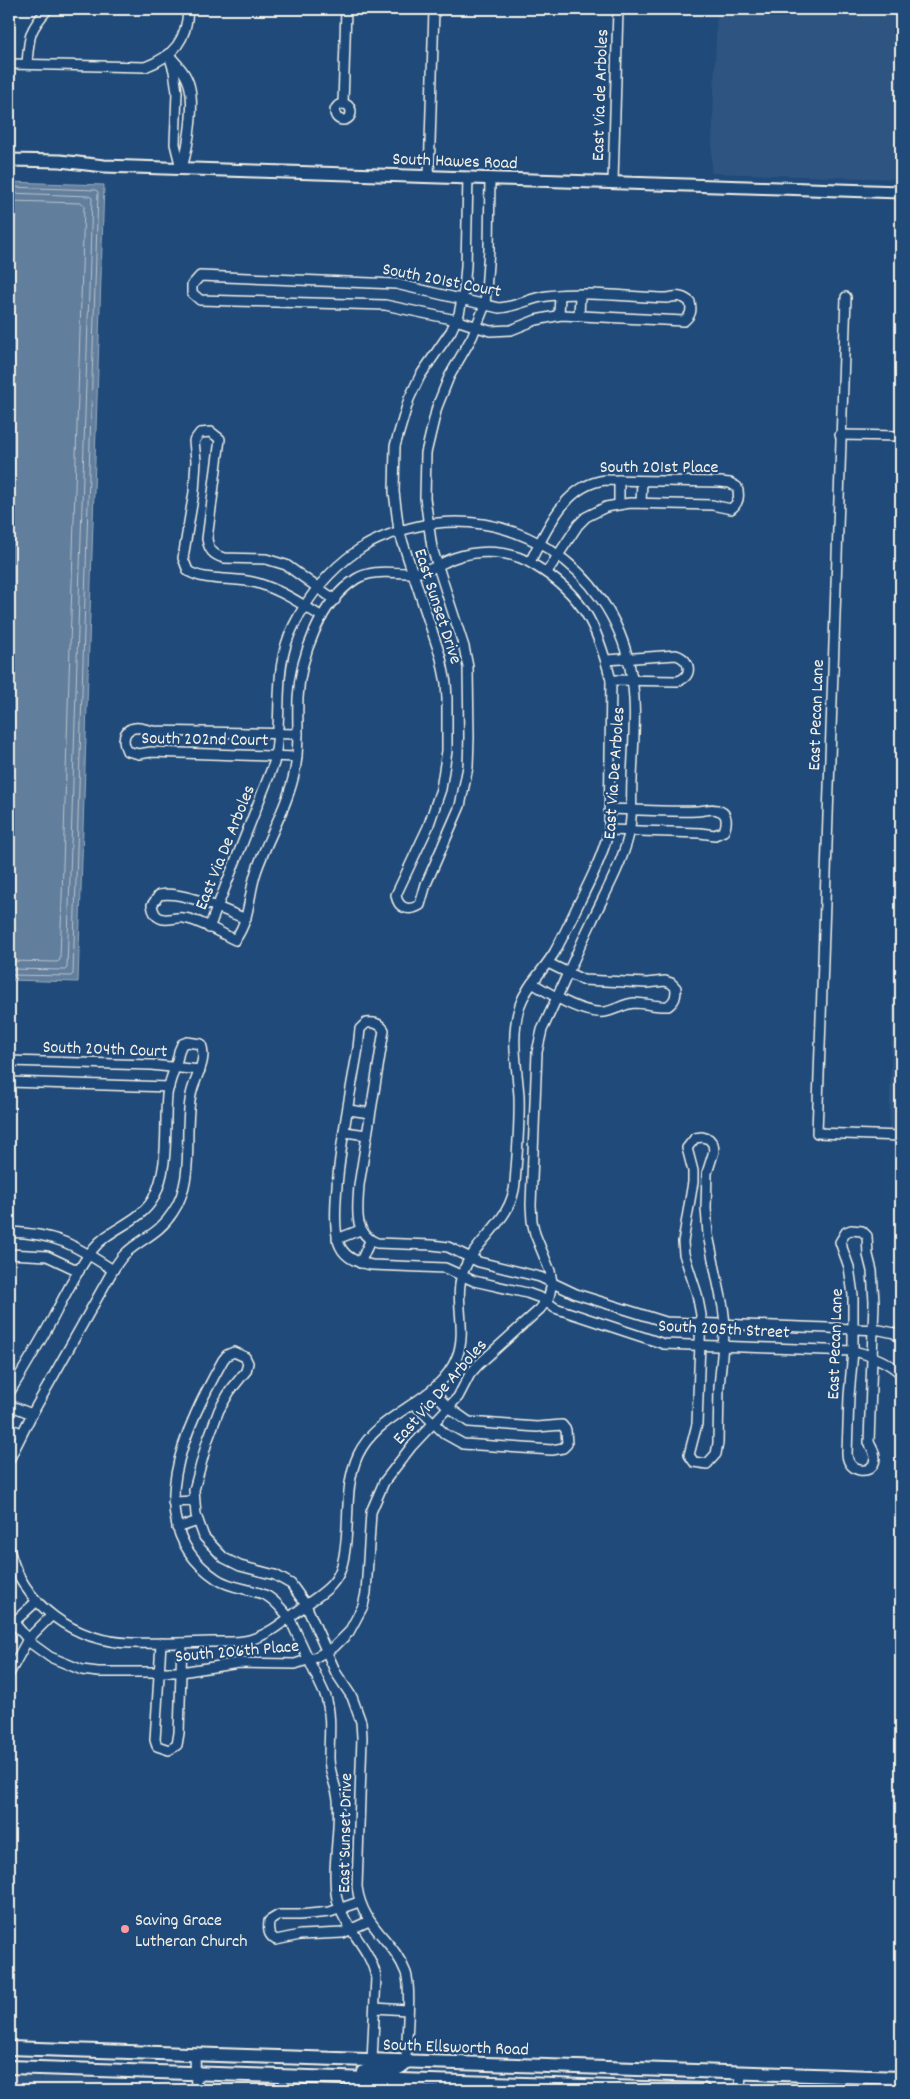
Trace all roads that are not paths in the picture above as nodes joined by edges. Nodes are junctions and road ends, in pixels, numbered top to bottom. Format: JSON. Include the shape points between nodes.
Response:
{"nodes":[{"id":1,"x":48,"y":9,"type":"edge"},
{"id":2,"x":188,"y":9,"type":"edge"},
{"id":3,"x":346,"y":9,"type":"edge"},
{"id":4,"x":434,"y":9,"type":"edge"},
{"id":5,"x":618,"y":9,"type":"edge"},
{"id":6,"x":168,"y":54,"type":"junction"},
{"id":7,"x":9,"y":64,"type":"edge"},
{"id":8,"x":27,"y":64,"type":"junction"},
{"id":9,"x":176,"y":100,"type":"junction"},
{"id":10,"x":191,"y":101,"type":"junction"},
{"id":11,"x":343,"y":104,"type":"dead end"},
{"id":12,"x":9,"y":160,"type":"edge"},
{"id":13,"x":182,"y":168,"type":"junction"},
{"id":14,"x":429,"y":176,"type":"junction"},
{"id":15,"x":468,"y":178,"type":"junction"},
{"id":16,"x":490,"y":178,"type":"junction"},
{"id":17,"x":613,"y":182,"type":"junction"},
{"id":18,"x":901,"y":192,"type":"edge"},
{"id":19,"x":560,"y":295,"type":"junction"},
{"id":20,"x":580,"y":295,"type":"junction"},
{"id":21,"x":846,"y":297,"type":"dead end"},
{"id":22,"x":463,"y":299,"type":"junction"},
{"id":23,"x":485,"y":305,"type":"junction"},
{"id":24,"x":559,"y":316,"type":"junction"},
{"id":25,"x":579,"y":316,"type":"junction"},
{"id":26,"x":456,"y":320,"type":"junction"},
{"id":27,"x":476,"y":327,"type":"junction"},
{"id":28,"x":840,"y":434,"type":"junction"},
{"id":29,"x":901,"y":436,"type":"edge"},
{"id":30,"x":619,"y":480,"type":"junction"},
{"id":31,"x":642,"y":481,"type":"junction"},
{"id":32,"x":641,"y":503,"type":"junction"},
{"id":33,"x":619,"y":504,"type":"junction"},
{"id":34,"x":428,"y":523,"type":"junction"},
{"id":35,"x":398,"y":531,"type":"junction"},
{"id":36,"x":539,"y":544,"type":"junction"},
{"id":37,"x":558,"y":555,"type":"junction"},
{"id":38,"x":530,"y":562,"type":"junction"},
{"id":39,"x":437,"y":566,"type":"junction"},
{"id":40,"x":547,"y":572,"type":"junction"},
{"id":41,"x":413,"y":573,"type":"junction"},
{"id":42,"x":317,"y":588,"type":"junction"},
{"id":43,"x":334,"y":600,"type":"junction"},
{"id":44,"x":305,"y":606,"type":"junction"},
{"id":45,"x":322,"y":618,"type":"junction"},
{"id":46,"x":628,"y":657,"type":"junction"},
{"id":47,"x":607,"y":660,"type":"junction"},
{"id":48,"x":632,"y":679,"type":"junction"},
{"id":49,"x":611,"y":680,"type":"junction"},
{"id":50,"x":278,"y":734,"type":"junction"},
{"id":51,"x":298,"y":734,"type":"junction"},
{"id":52,"x":276,"y":756,"type":"junction"},
{"id":53,"x":297,"y":757,"type":"junction"},
{"id":54,"x":610,"y":809,"type":"junction"},
{"id":55,"x":631,"y":810,"type":"junction"},
{"id":56,"x":609,"y":830,"type":"junction"},
{"id":57,"x":630,"y":830,"type":"junction"},
{"id":58,"x":217,"y":908,"type":"junction"},
{"id":59,"x":246,"y":919,"type":"junction"},
{"id":60,"x":209,"y":928,"type":"junction"},
{"id":61,"x":548,"y":963,"type":"junction"},
{"id":62,"x":568,"y":973,"type":"junction"},
{"id":63,"x":532,"y":983,"type":"junction"},
{"id":64,"x":558,"y":997,"type":"junction"},
{"id":65,"x":9,"y":1061,"type":"edge"},
{"id":66,"x":175,"y":1068,"type":"junction"},
{"id":67,"x":200,"y":1070,"type":"junction"},
{"id":68,"x":9,"y":1082,"type":"edge"},
{"id":69,"x":169,"y":1087,"type":"junction"},
{"id":70,"x":349,"y":1110,"type":"junction"},
{"id":71,"x":370,"y":1113,"type":"junction"},
{"id":72,"x":345,"y":1132,"type":"junction"},
{"id":73,"x":367,"y":1135,"type":"junction"},
{"id":74,"x":901,"y":1136,"type":"edge"},
{"id":75,"x":360,"y":1230,"type":"junction"},
{"id":76,"x":9,"y":1232,"type":"edge"},
{"id":77,"x":337,"y":1238,"type":"junction"},
{"id":78,"x":370,"y":1241,"type":"junction"},
{"id":79,"x":9,"y":1254,"type":"edge"},
{"id":80,"x":89,"y":1255,"type":"junction"},
{"id":81,"x":470,"y":1256,"type":"junction"},
{"id":82,"x":360,"y":1263,"type":"junction"},
{"id":83,"x":113,"y":1270,"type":"junction"},
{"id":84,"x":79,"y":1271,"type":"junction"},
{"id":85,"x":462,"y":1276,"type":"junction"},
{"id":86,"x":552,"y":1282,"type":"junction"},
{"id":87,"x":547,"y":1302,"type":"junction"},
{"id":88,"x":700,"y":1324,"type":"junction"},
{"id":89,"x":725,"y":1324,"type":"junction"},
{"id":90,"x":852,"y":1328,"type":"junction"},
{"id":91,"x":874,"y":1329,"type":"junction"},
{"id":92,"x":901,"y":1338,"type":"edge"},
{"id":93,"x":699,"y":1346,"type":"junction"},
{"id":94,"x":723,"y":1346,"type":"junction"},
{"id":95,"x":853,"y":1351,"type":"junction"},
{"id":96,"x":872,"y":1355,"type":"junction"},
{"id":97,"x":901,"y":1374,"type":"edge"},
{"id":98,"x":433,"y":1391,"type":"junction"},
{"id":99,"x":9,"y":1393,"type":"edge"},
{"id":100,"x":414,"y":1404,"type":"junction"},
{"id":101,"x":9,"y":1405,"type":"edge"},
{"id":102,"x":449,"y":1408,"type":"junction"},
{"id":103,"x":32,"y":1414,"type":"junction"},
{"id":104,"x":433,"y":1424,"type":"junction"},
{"id":105,"x":9,"y":1428,"type":"edge"},
{"id":106,"x":22,"y":1433,"type":"junction"},
{"id":107,"x":9,"y":1460,"type":"edge"},
{"id":108,"x":194,"y":1501,"type":"junction"},
{"id":109,"x":173,"y":1502,"type":"junction"},
{"id":110,"x":198,"y":1521,"type":"junction"},
{"id":111,"x":177,"y":1528,"type":"junction"},
{"id":112,"x":9,"y":1554,"type":"edge"},
{"id":113,"x":37,"y":1601,"type":"junction"},
{"id":114,"x":306,"y":1605,"type":"junction"},
{"id":115,"x":296,"y":1612,"type":"joint"},
{"id":116,"x":51,"y":1616,"type":"junction"},
{"id":117,"x":289,"y":1617,"type":"junction"},
{"id":118,"x":11,"y":1623,"type":"edge"},
{"id":119,"x":28,"y":1639,"type":"junction"},
{"id":120,"x":161,"y":1643,"type":"junction"},
{"id":121,"x":182,"y":1643,"type":"junction"},
{"id":122,"x":327,"y":1652,"type":"junction"},
{"id":123,"x":312,"y":1659,"type":"junction"},
{"id":124,"x":160,"y":1672,"type":"junction"},
{"id":125,"x":180,"y":1672,"type":"junction"},
{"id":126,"x":9,"y":1674,"type":"edge"},
{"id":127,"x":359,"y":1902,"type":"junction"},
{"id":128,"x":341,"y":1909,"type":"junction"},
{"id":129,"x":369,"y":1922,"type":"junction"},
{"id":130,"x":351,"y":1931,"type":"junction"},
{"id":131,"x":375,"y":2008,"type":"junction"},
{"id":132,"x":407,"y":2010,"type":"junction"},
{"id":133,"x":9,"y":2048,"type":"edge"},
{"id":134,"x":195,"y":2054,"type":"junction"},
{"id":135,"x":372,"y":2061,"type":"junction"},
{"id":136,"x":406,"y":2062,"type":"junction"},
{"id":137,"x":9,"y":2067,"type":"edge"},
{"id":138,"x":741,"y":2072,"type":"junction"},
{"id":139,"x":195,"y":2073,"type":"junction"},
{"id":140,"x":348,"y":2078,"type":"junction"},
{"id":141,"x":901,"y":2078,"type":"edge"},
{"id":142,"x":196,"y":2090,"type":"edge"},
{"id":143,"x":703,"y":2090,"type":"edge"},
{"id":144,"x":740,"y":2090,"type":"edge"}],
"edges":[{"from":1,"to":8,"type":"street","via":[[34,24]]},
{"from":2,"to":6,"type":"street","via":[[187,26],[181,40]]},
{"from":3,"to":11,"type":"street"},
{"from":4,"to":14,"type":"street"},
{"from":5,"to":17,"type":"street","name":"East Via de Arboles"},
{"from":6,"to":8,"type":"street","via":[[145,67]]},
{"from":6,"to":9,"type":"street","via":[[174,71]]},
{"from":6,"to":10,"type":"street","via":[[188,80]]},
{"from":7,"to":8,"type":"street"},
{"from":9,"to":10,"type":"street"},
{"from":9,"to":13,"type":"street","via":[[175,144]]},
{"from":10,"to":13,"type":"street","via":[[188,145]]},
{"from":12,"to":13,"type":"main road","name":"South Hawes Road"},
{"from":13,"to":14,"type":"main road","name":"South Hawes Road"},
{"from":14,"to":15,"type":"main road","name":"South Hawes Road"},
{"from":15,"to":16,"type":"main road","name":"South Hawes Road"},
{"from":15,"to":22,"type":"street","name":"East Sunset Drive"},
{"from":16,"to":17,"type":"main road","name":"South Hawes Road"},
{"from":16,"to":23,"type":"street","name":"East Sunset Drive"},
{"from":17,"to":18,"type":"main road","name":"South Hawes Road"},
{"from":19,"to":20,"type":"street","name":"South 201st Court"},
{"from":19,"to":23,"type":"street","name":"South 201st Court","via":[[535,298],[508,308]]},
{"from":19,"to":24,"type":"street"},
{"from":20,"to":25,"type":"street"},
{"from":20,"to":25,"type":"street","name":"South 201st Court","via":[[685,297],[692,310],[684,321]]},
{"from":21,"to":28,"type":"street","name":"East Pecan Lane"},
{"from":22,"to":23,"type":"street","name":"South 201st Court"},
{"from":22,"to":26,"type":"street","name":"East Sunset Drive"},
{"from":22,"to":26,"type":"street","name":"South 201st Court","via":[[380,283],[200,276],[192,286],[192,293],[200,300],[370,304]]},
{"from":23,"to":27,"type":"street","name":"East Sunset Drive"},
{"from":24,"to":25,"type":"street","name":"South 201st Court"},
{"from":24,"to":27,"type":"street","name":"South 201st Court","via":[[502,331]]},
{"from":26,"to":27,"type":"street","name":"South 201st Court"},
{"from":26,"to":35,"type":"street","name":"East Sunset Drive","via":[[420,376],[401,423],[394,467]]},
{"from":27,"to":34,"type":"street","name":"East Sunset Drive","via":[[449,377],[428,440],[425,472]]},
{"from":28,"to":29,"type":"street"},
{"from":28,"to":74,"type":"street","name":"East Pecan Lane","via":[[817,1133]]},
{"from":30,"to":31,"type":"street","name":"South 201st Place"},
{"from":30,"to":33,"type":"street"},
{"from":30,"to":36,"type":"street","name":"South 201st Place","via":[[596,481],[571,495]]},
{"from":31,"to":32,"type":"street"},
{"from":31,"to":32,"type":"street","name":"South 201st Place","via":[[730,483],[737,487],[739,493],[736,506],[731,509]]},
{"from":32,"to":33,"type":"street","name":"South 201st Place"},
{"from":33,"to":37,"type":"street","name":"South 201st Place","via":[[586,517]]},
{"from":34,"to":35,"type":"street","name":"East Via De Arboles"},
{"from":34,"to":36,"type":"street","name":"East Via De Arboles","via":[[490,525],[518,533]]},
{"from":34,"to":39,"type":"street","name":"East Sunset Drive"},
{"from":35,"to":41,"type":"street","name":"East Sunset Drive"},
{"from":35,"to":42,"type":"street","name":"East Via De Arboles","via":[[358,550]]},
{"from":36,"to":37,"type":"street","name":"East Via De Arboles"},
{"from":36,"to":38,"type":"street","name":"South 201st Place"},
{"from":37,"to":40,"type":"street","name":"South 201st Place"},
{"from":37,"to":46,"type":"street","name":"East Via De Arboles","via":[[596,590],[617,627]]},
{"from":38,"to":39,"type":"street","name":"East Via De Arboles","via":[[492,552],[463,555]]},
{"from":38,"to":40,"type":"street","name":"East Via De Arboles"},
{"from":39,"to":41,"type":"street","name":"East Via De Arboles"},
{"from":39,"to":41,"type":"street","name":"East Sunset Drive","via":[[468,667],[468,767],[460,806],[420,905],[407,909],[397,902],[396,895],[436,808],[446,751],[444,672]]},
{"from":40,"to":47,"type":"street","name":"East Via De Arboles","via":[[584,610],[594,625]]},
{"from":41,"to":43,"type":"street","name":"East Via De Arboles","via":[[364,575]]},
{"from":42,"to":43,"type":"street"},
{"from":42,"to":44,"type":"street","name":"East Via De Arboles"},
{"from":42,"to":44,"type":"street","via":[[286,565],[266,559],[224,558],[210,550],[207,539],[220,440],[211,432],[200,433],[194,441],[194,492],[183,558],[188,571],[200,576],[257,583]]},
{"from":43,"to":45,"type":"street","name":"East Via De Arboles"},
{"from":44,"to":45,"type":"street"},
{"from":44,"to":50,"type":"street","name":"East Via De Arboles","via":[[292,627],[280,668]]},
{"from":45,"to":51,"type":"street","name":"East Via De Arboles","via":[[302,670]]},
{"from":46,"to":47,"type":"street"},
{"from":46,"to":48,"type":"street","name":"East Via De Arboles"},
{"from":46,"to":48,"type":"street","via":[[676,655],[684,657],[687,662],[687,675],[683,680]]},
{"from":47,"to":49,"type":"street","name":"East Via De Arboles"},
{"from":48,"to":49,"type":"street"},
{"from":48,"to":55,"type":"street","name":"East Via De Arboles"},
{"from":49,"to":54,"type":"street","name":"East Via De Arboles"},
{"from":50,"to":51,"type":"street","name":"South 202nd Court"},
{"from":50,"to":52,"type":"street","name":"East Via De Arboles"},
{"from":50,"to":52,"type":"street","name":"South 202nd Court","via":[[136,728],[129,730],[124,738],[126,751],[133,754]]},
{"from":51,"to":53,"type":"street","name":"East Via De Arboles"},
{"from":52,"to":53,"type":"street","name":"South 202nd Court"},
{"from":52,"to":58,"type":"street","name":"East Via De Arboles"},
{"from":53,"to":59,"type":"street","name":"East Via De Arboles","via":[[287,800],[256,872]]},
{"from":54,"to":55,"type":"street"},
{"from":54,"to":56,"type":"street","name":"East Via De Arboles"},
{"from":55,"to":57,"type":"street","name":"East Via De Arboles"},
{"from":55,"to":57,"type":"street","via":[[720,810],[725,814],[726,826],[724,831],[715,835]]},
{"from":56,"to":57,"type":"street"},
{"from":56,"to":61,"type":"street","name":"East Via De Arboles","via":[[597,866]]},
{"from":57,"to":62,"type":"street","name":"East Via De Arboles","via":[[620,862]]},
{"from":58,"to":59,"type":"street"},
{"from":58,"to":60,"type":"street","name":"East Via De Arboles"},
{"from":58,"to":60,"type":"street","via":[[166,894],[159,895],[152,906],[158,918],[182,917]]},
{"from":59,"to":60,"type":"street","name":"East Via De Arboles","via":[[235,940]]},
{"from":61,"to":62,"type":"street"},
{"from":61,"to":63,"type":"street","name":"East Via De Arboles"},
{"from":62,"to":64,"type":"street","name":"East Via De Arboles"},
{"from":62,"to":64,"type":"street","via":[[592,981],[665,981],[676,988],[676,995],[668,1006],[632,1003],[604,1012],[588,1010]]},
{"from":63,"to":64,"type":"street"},
{"from":63,"to":81,"type":"street","name":"East Via De Arboles","via":[[521,1002],[516,1028],[519,1100],[514,1193],[498,1225]]},
{"from":64,"to":86,"type":"street","name":"East Via De Arboles","via":[[542,1030],[536,1052],[531,1205],[533,1228]]},
{"from":65,"to":66,"type":"street","name":"South 204th Court"},
{"from":66,"to":67,"type":"street","name":"South 204th Court"},
{"from":66,"to":67,"type":"street","via":[[182,1044],[195,1042],[201,1044],[203,1050]]},
{"from":66,"to":69,"type":"street"},
{"from":67,"to":83,"type":"street","via":[[189,1103],[187,1159],[181,1197],[163,1226],[127,1251]]},
{"from":68,"to":69,"type":"street","name":"South 204th Court"},
{"from":69,"to":80,"type":"street","via":[[166,1148],[153,1199],[132,1221],[101,1239]]},
{"from":70,"to":71,"type":"street"},
{"from":70,"to":71,"type":"street","via":[[360,1029],[366,1022],[373,1022],[384,1030]]},
{"from":70,"to":72,"type":"street"},
{"from":71,"to":73,"type":"street"},
{"from":72,"to":73,"type":"street"},
{"from":72,"to":77,"type":"street","via":[[338,1181]]},
{"from":73,"to":75,"type":"street","via":[[359,1185]]},
{"from":75,"to":77,"type":"street"},
{"from":75,"to":78,"type":"street"},
{"from":76,"to":80,"type":"street","via":[[50,1237],[67,1242]]},
{"from":77,"to":82,"type":"street","via":[[345,1254]]},
{"from":78,"to":81,"type":"street","name":"South 205th Street","via":[[441,1246]]},
{"from":78,"to":82,"type":"street"},
{"from":79,"to":84,"type":"street","via":[[47,1256]]},
{"from":80,"to":83,"type":"street"},
{"from":80,"to":84,"type":"street"},
{"from":81,"to":85,"type":"street","name":"East Via De Arboles"},
{"from":81,"to":86,"type":"street","name":"South 205th Street","via":[[479,1262]]},
{"from":82,"to":85,"type":"street","name":"South 205th Street","via":[[445,1268]]},
{"from":83,"to":103,"type":"street"},
{"from":84,"to":99,"type":"street"},
{"from":85,"to":87,"type":"street","name":"South 205th Street"},
{"from":85,"to":98,"type":"street","name":"East Via De Arboles","via":[[461,1344],[451,1369]]},
{"from":86,"to":87,"type":"street"},
{"from":86,"to":88,"type":"street","name":"South 205th Street","via":[[576,1294],[666,1322]]},
{"from":87,"to":93,"type":"street","name":"South 205th Street","via":[[555,1308],[655,1342]]},
{"from":87,"to":102,"type":"street","name":"East Via De Arboles","via":[[478,1365]]},
{"from":88,"to":89,"type":"street","name":"South 205th Street"},
{"from":88,"to":89,"type":"street","via":[[700,1305],[683,1242],[693,1182],[687,1148],[695,1138],[702,1137],[709,1139],[714,1151],[707,1173],[708,1235]]},
{"from":88,"to":93,"type":"street"},
{"from":89,"to":90,"type":"street","name":"South 205th Street"},
{"from":89,"to":94,"type":"street"},
{"from":90,"to":91,"type":"street","name":"South 205th Street"},
{"from":90,"to":91,"type":"street","name":"East Pecan Lane","via":[[852,1282],[840,1242],[851,1230],[862,1231],[867,1236]]},
{"from":90,"to":95,"type":"street","name":"East Pecan Lane"},
{"from":91,"to":92,"type":"street","name":"South 205th Street"},
{"from":91,"to":96,"type":"street","name":"East Pecan Lane"},
{"from":93,"to":94,"type":"street","name":"South 205th Street"},
{"from":93,"to":94,"type":"street","via":[[697,1424],[689,1455],[699,1464],[712,1460],[718,1443]]},
{"from":94,"to":95,"type":"street","name":"South 205th Street"},
{"from":95,"to":96,"type":"street","name":"South 205th Street"},
{"from":95,"to":96,"type":"street","name":"East Pecan Lane","via":[[847,1462],[860,1471],[873,1466],[875,1458],[869,1442]]},
{"from":96,"to":97,"type":"street","name":"South 205th Street"},
{"from":98,"to":100,"type":"street","name":"East Via De Arboles"},
{"from":98,"to":102,"type":"street"},
{"from":100,"to":104,"type":"street"},
{"from":100,"to":114,"type":"street","name":"East Via De Arboles","via":[[384,1423],[359,1453],[351,1478],[345,1550],[339,1576],[332,1586]]},
{"from":101,"to":103,"type":"street"},
{"from":102,"to":104,"type":"street","name":"East Via De Arboles"},
{"from":102,"to":104,"type":"street","via":[[461,1418],[477,1424],[562,1425],[566,1430],[567,1444],[552,1450],[470,1446],[455,1440]]},
{"from":103,"to":106,"type":"street"},
{"from":104,"to":122,"type":"street","name":"East Via De Arboles","via":[[399,1461],[376,1498],[369,1524],[368,1577],[363,1606],[349,1632]]},
{"from":105,"to":106,"type":"street"},
{"from":106,"to":107,"type":"street"},
{"from":108,"to":109,"type":"street"},
{"from":108,"to":109,"type":"street","name":"East Sunset Drive","via":[[196,1476],[211,1428],[230,1390],[246,1370],[248,1363],[241,1354],[227,1355],[198,1405],[180,1458]]},
{"from":108,"to":110,"type":"street","name":"East Sunset Drive"},
{"from":109,"to":111,"type":"street"},
{"from":110,"to":111,"type":"street"},
{"from":110,"to":114,"type":"street","name":"East Sunset Drive","via":[[204,1537],[224,1558],[284,1579]]},
{"from":111,"to":117,"type":"street","via":[[192,1555],[208,1572],[228,1584],[267,1596]]},
{"from":112,"to":113,"type":"street","via":[[20,1579]]},
{"from":113,"to":116,"type":"street"},
{"from":113,"to":118,"type":"street"},
{"from":114,"to":115,"type":"street","name":"East Via De Arboles"},
{"from":114,"to":122,"type":"street","name":"East Sunset Drive"},
{"from":115,"to":117,"type":"street","name":"South 206th Place"},
{"from":116,"to":119,"type":"street"},
{"from":116,"to":120,"type":"street","via":[[75,1630],[105,1640]]},
{"from":117,"to":121,"type":"street","name":"South 206th Place","via":[[249,1640]]},
{"from":117,"to":123,"type":"street","name":"East Sunset Drive","via":[[298,1639]]},
{"from":118,"to":119,"type":"street"},
{"from":119,"to":124,"type":"street","via":[[50,1657],[82,1670]]},
{"from":119,"to":126,"type":"street"},
{"from":120,"to":121,"type":"street","name":"South 206th Place"},
{"from":120,"to":124,"type":"street"},
{"from":121,"to":125,"type":"street"},
{"from":122,"to":123,"type":"street","name":"East Via De Arboles"},
{"from":122,"to":127,"type":"street","name":"East Sunset Drive","via":[[352,1697],[361,1722]]},
{"from":123,"to":125,"type":"street","name":"South 206th Place","via":[[295,1664],[239,1663]]},
{"from":123,"to":128,"type":"street","name":"East Sunset Drive","via":[[330,1710],[329,1760],[338,1798],[336,1889]]},
{"from":124,"to":125,"type":"street","name":"South 206th Place"},
{"from":124,"to":125,"type":"street","via":[[155,1740],[157,1746],[169,1750],[174,1749],[178,1740]]},
{"from":127,"to":128,"type":"street"},
{"from":127,"to":129,"type":"street","name":"East Sunset Drive"},
{"from":128,"to":130,"type":"street","name":"East Sunset Drive"},
{"from":128,"to":130,"type":"street","via":[[279,1915],[269,1921],[270,1936],[285,1940],[300,1935],[334,1935]]},
{"from":129,"to":130,"type":"street"},
{"from":129,"to":132,"type":"street","name":"East Sunset Drive","via":[[396,1954],[406,1974]]},
{"from":130,"to":131,"type":"street","name":"East Sunset Drive","via":[[373,1964]]},
{"from":131,"to":132,"type":"street"},
{"from":131,"to":135,"type":"street","name":"East Sunset Drive"},
{"from":132,"to":136,"type":"street","name":"East Sunset Drive"},
{"from":133,"to":134,"type":"main road","name":"South Ellsworth Road"},
{"from":134,"to":135,"type":"main road","name":"South Ellsworth Road"},
{"from":134,"to":139,"type":"street"},
{"from":135,"to":136,"type":"main road","name":"South Ellsworth Road"},
{"from":136,"to":138,"type":"main road","name":"South Ellsworth Road"},
{"from":136,"to":140,"type":"main road","via":[[393,2071],[367,2071]]},
{"from":137,"to":139,"type":"main road","name":"South Ellsworth Road"},
{"from":138,"to":141,"type":"main road","name":"South Ellsworth Road"},
{"from":138,"to":144,"type":"street"},
{"from":139,"to":140,"type":"main road","name":"South Ellsworth Road"},
{"from":139,"to":142,"type":"street"},
{"from":140,"to":143,"type":"main road","name":"South Ellsworth Road"}]}
